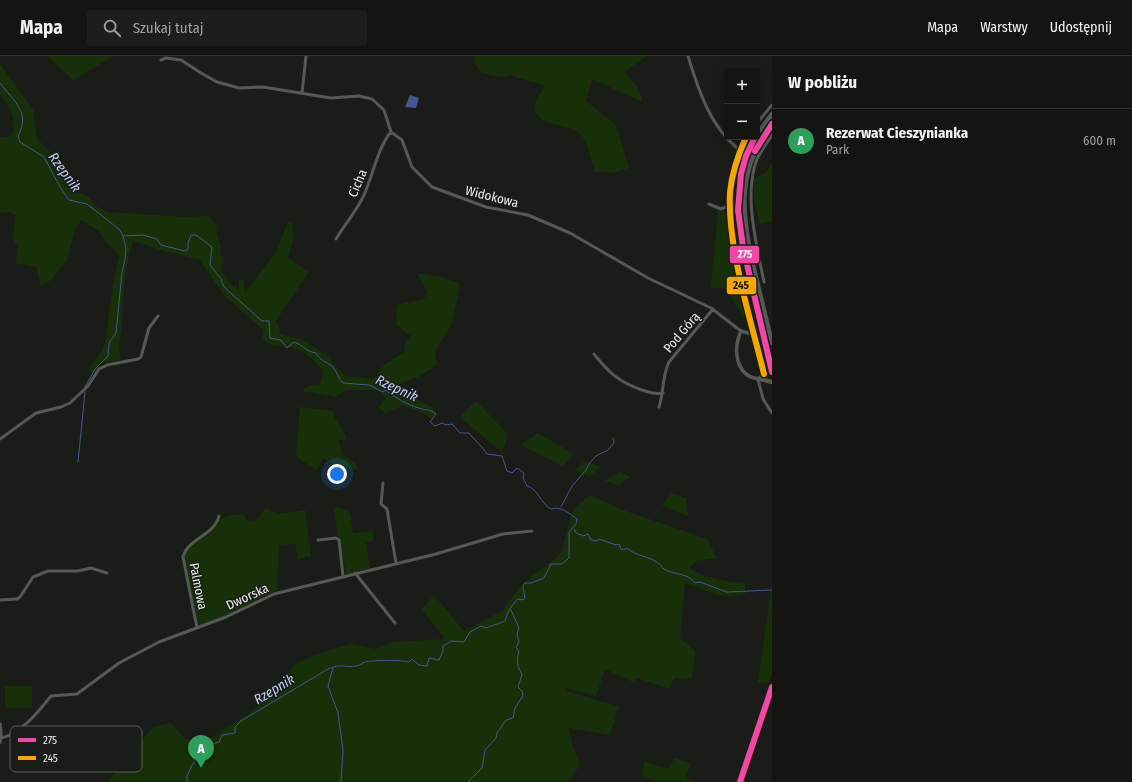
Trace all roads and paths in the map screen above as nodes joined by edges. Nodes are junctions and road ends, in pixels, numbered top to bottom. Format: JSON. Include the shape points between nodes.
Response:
{"nodes":[{"id":1,"x":306,"y":56,"type":"edge"},
{"id":2,"x":688,"y":56,"type":"edge"},
{"id":3,"x":161,"y":60,"type":"dead end"},
{"id":4,"x":302,"y":93,"type":"junction"},
{"id":5,"x":772,"y":105,"type":"edge"},
{"id":6,"x":772,"y":114,"type":"edge"},
{"id":7,"x":760,"y":119,"type":"edge"},
{"id":8,"x":772,"y":124,"type":"edge"},
{"id":9,"x":760,"y":130,"type":"edge"},
{"id":10,"x":391,"y":132,"type":"junction"},
{"id":11,"x":772,"y":135,"type":"edge"},
{"id":12,"x":746,"y":140,"type":"edge"},
{"id":13,"x":753,"y":140,"type":"edge"},
{"id":14,"x":740,"y":150,"type":"junction"},
{"id":15,"x":733,"y":177,"type":"junction"},
{"id":16,"x":740,"y":178,"type":"junction"},
{"id":17,"x":709,"y":204,"type":"dead end"},
{"id":18,"x":336,"y":239,"type":"dead end"},
{"id":19,"x":764,"y":282,"type":"dead end"},
{"id":20,"x":713,"y":309,"type":"junction"},
{"id":21,"x":158,"y":316,"type":"dead end"},
{"id":22,"x":741,"y":330,"type":"junction"},
{"id":23,"x":772,"y":340,"type":"edge"},
{"id":24,"x":772,"y":343,"type":"edge"},
{"id":25,"x":594,"y":354,"type":"dead end"},
{"id":26,"x":769,"y":359,"type":"junction"},
{"id":27,"x":772,"y":372,"type":"edge"},
{"id":28,"x":758,"y":379,"type":"junction"},
{"id":29,"x":772,"y":382,"type":"edge"},
{"id":30,"x":663,"y":394,"type":"junction"},
{"id":31,"x":659,"y":407,"type":"dead end"},
{"id":32,"x":772,"y":413,"type":"edge"},
{"id":33,"x":0,"y":439,"type":"edge"},
{"id":34,"x":383,"y":483,"type":"dead end"},
{"id":35,"x":219,"y":516,"type":"dead end"},
{"id":36,"x":532,"y":532,"type":"dead end"},
{"id":37,"x":318,"y":540,"type":"dead end"},
{"id":38,"x":396,"y":563,"type":"junction"},
{"id":39,"x":107,"y":573,"type":"dead end"},
{"id":40,"x":355,"y":573,"type":"junction"},
{"id":41,"x":343,"y":576,"type":"junction"},
{"id":42,"x":0,"y":600,"type":"edge"},
{"id":43,"x":395,"y":623,"type":"dead end"},
{"id":44,"x":196,"y":628,"type":"junction"},
{"id":45,"x":772,"y":687,"type":"edge"},
{"id":46,"x":768,"y":698,"type":"joint"},
{"id":47,"x":0,"y":724,"type":"edge"},
{"id":48,"x":22,"y":726,"type":"edge"},
{"id":49,"x":10,"y":735,"type":"edge"},
{"id":50,"x":0,"y":740,"type":"edge"},
{"id":51,"x":740,"y":782,"type":"edge"}],
"edges":[{"from":1,"to":4,"type":"street"},
{"from":2,"to":14,"type":"street","via":[[712,116],[725,136]]},
{"from":3,"to":4,"type":"street","name":"Widokowa","via":[[181,60],[226,86],[263,87]]},
{"from":4,"to":10,"type":"street","name":"Widokowa","via":[[331,98],[359,96],[372,99],[384,110]]},
{"from":5,"to":7,"type":"street"},
{"from":6,"to":9,"type":"highway"},
{"from":8,"to":24,"type":"highway","via":[[760,142],[750,165],[743,206],[749,247]]},
{"from":10,"to":18,"type":"street","name":"Cicha","via":[[382,145],[372,177],[356,212]]},
{"from":10,"to":20,"type":"street","name":"Widokowa","via":[[402,140],[412,167],[426,183],[438,191],[486,208],[519,213],[570,233],[648,278]]},
{"from":11,"to":19,"type":"street","via":[[758,158],[751,187],[757,246]]},
{"from":12,"to":14,"type":"street"},
{"from":13,"to":16,"type":"highway"},
{"from":14,"to":15,"type":"street"},
{"from":15,"to":16,"type":"street"},
{"from":15,"to":17,"type":"street","via":[[731,206],[721,208]]},
{"from":16,"to":26,"type":"highway","via":[[737,203],[740,234]]},
{"from":20,"to":22,"type":"street","name":"Widokowa"},
{"from":20,"to":30,"type":"street","name":"Pod Górą","via":[[668,362]]},
{"from":21,"to":33,"type":"street","via":[[149,328],[138,359],[99,369],[88,386],[70,403],[36,413]]},
{"from":22,"to":23,"type":"street"},
{"from":22,"to":28,"type":"street","via":[[737,349],[739,365],[747,374]]},
{"from":25,"to":30,"type":"street","via":[[607,371],[620,381],[654,394]]},
{"from":26,"to":27,"type":"highway"},
{"from":26,"to":28,"type":"highway","via":[[767,373]]},
{"from":28,"to":29,"type":"highway"},
{"from":28,"to":32,"type":"street","via":[[763,399]]},
{"from":30,"to":31,"type":"street","name":"Pod Górą"},
{"from":34,"to":38,"type":"street","via":[[381,504],[387,509]]},
{"from":35,"to":44,"type":"street","name":"Palmowa","via":[[210,530],[185,549],[183,557]]},
{"from":36,"to":38,"type":"street","name":"Dworska","via":[[503,534]]},
{"from":37,"to":41,"type":"street","via":[[339,540]]},
{"from":38,"to":40,"type":"street","name":"Dworska"},
{"from":39,"to":42,"type":"street","via":[[91,568],[78,571],[48,571],[33,577],[20,597]]},
{"from":40,"to":41,"type":"street","name":"Dworska"},
{"from":40,"to":43,"type":"street"},
{"from":41,"to":44,"type":"street","name":"Dworska","via":[[274,594]]},
{"from":44,"to":48,"type":"street","name":"Dworska","via":[[159,642],[118,663],[83,692],[51,696],[37,714]]},
{"from":45,"to":46,"type":"highway"},
{"from":46,"to":51,"type":"street"},
{"from":47,"to":50,"type":"street"},
{"from":49,"to":50,"type":"street","name":"Dworska"}]}
